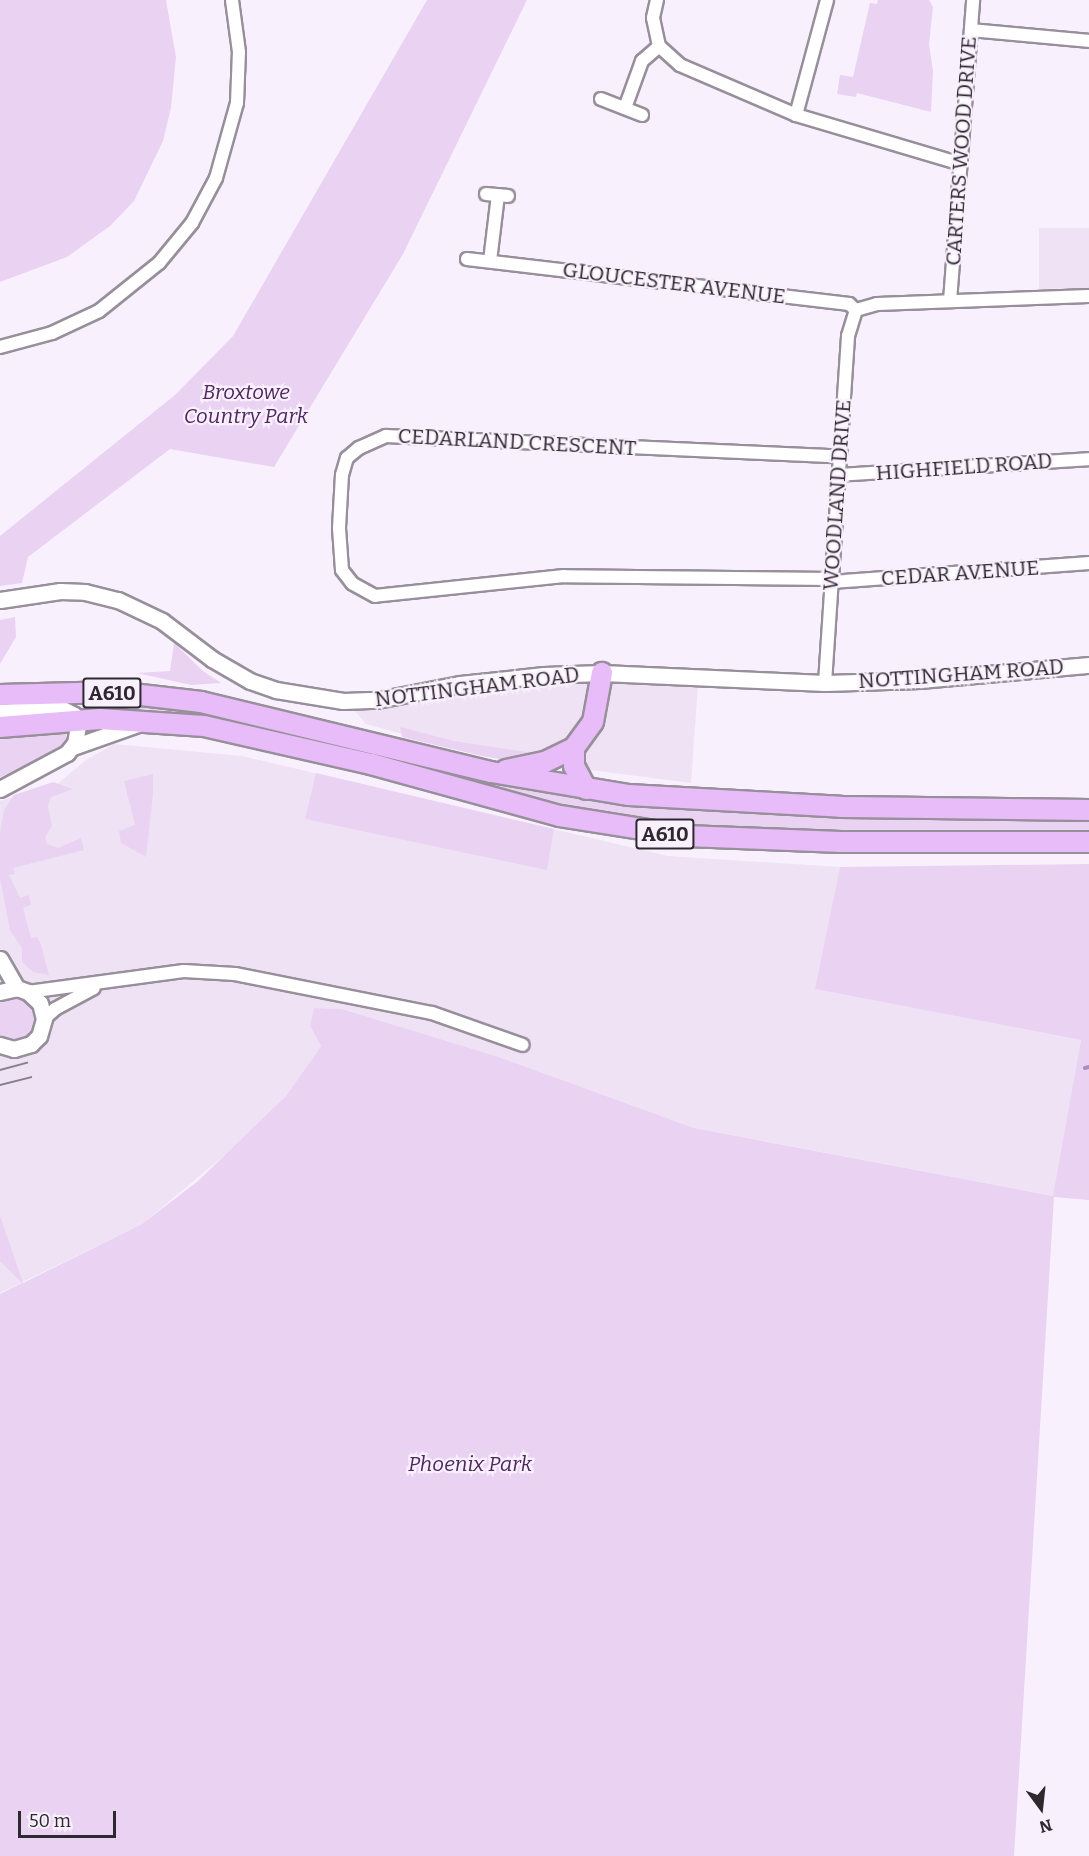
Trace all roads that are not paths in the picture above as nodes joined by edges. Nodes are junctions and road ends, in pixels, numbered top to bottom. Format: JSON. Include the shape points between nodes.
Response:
{"nodes":[{"id":1,"x":232,"y":0,"type":"edge"},
{"id":2,"x":657,"y":0,"type":"edge"},
{"id":3,"x":827,"y":0,"type":"edge"},
{"id":4,"x":973,"y":0,"type":"edge"},
{"id":5,"x":970,"y":30,"type":"junction"},
{"id":6,"x":1089,"y":40,"type":"edge"},
{"id":7,"x":659,"y":46,"type":"junction"},
{"id":8,"x":601,"y":99,"type":"dead end"},
{"id":9,"x":624,"y":108,"type":"junction"},
{"id":10,"x":642,"y":115,"type":"dead end"},
{"id":11,"x":796,"y":115,"type":"junction"},
{"id":12,"x":958,"y":163,"type":"junction"},
{"id":13,"x":498,"y":195,"type":"dead end"},
{"id":14,"x":467,"y":259,"type":"dead end"},
{"id":15,"x":490,"y":261,"type":"junction"},
{"id":16,"x":1089,"y":296,"type":"edge"},
{"id":17,"x":950,"y":301,"type":"junction"},
{"id":18,"x":856,"y":310,"type":"junction"},
{"id":19,"x":0,"y":347,"type":"edge"},
{"id":20,"x":840,"y":457,"type":"junction"},
{"id":21,"x":1089,"y":459,"type":"edge"},
{"id":22,"x":838,"y":475,"type":"junction"},
{"id":23,"x":1089,"y":563,"type":"edge"},
{"id":24,"x":831,"y":580,"type":"junction"},
{"id":25,"x":0,"y":600,"type":"edge"},
{"id":26,"x":1089,"y":665,"type":"edge"},
{"id":27,"x":602,"y":673,"type":"junction"},
{"id":28,"x":825,"y":683,"type":"junction"},
{"id":29,"x":0,"y":695,"type":"edge"},
{"id":30,"x":0,"y":712,"type":"edge"},
{"id":31,"x":77,"y":720,"type":"junction"},
{"id":32,"x":147,"y":720,"type":"junction"},
{"id":33,"x":0,"y":727,"type":"edge"},
{"id":34,"x":73,"y":747,"type":"junction"},
{"id":35,"x":574,"y":748,"type":"junction"},
{"id":36,"x":491,"y":772,"type":"junction"},
{"id":37,"x":0,"y":789,"type":"edge"},
{"id":38,"x":586,"y":789,"type":"junction"},
{"id":39,"x":1089,"y":810,"type":"edge"},
{"id":40,"x":1089,"y":842,"type":"edge"},
{"id":41,"x":0,"y":960,"type":"edge"},
{"id":42,"x":100,"y":985,"type":"junction"},
{"id":43,"x":23,"y":990,"type":"junction"},
{"id":44,"x":0,"y":992,"type":"edge"},
{"id":45,"x":44,"y":1019,"type":"junction"},
{"id":46,"x":0,"y":1045,"type":"edge"},
{"id":47,"x":523,"y":1045,"type":"dead end"}],
"edges":[{"from":1,"to":19,"type":"street","via":[[239,52],[234,120],[216,178],[192,223],[159,263],[99,311],[52,333]]},
{"from":2,"to":7,"type":"street","via":[[654,25]]},
{"from":3,"to":11,"type":"street"},
{"from":4,"to":5,"type":"street","name":"CARTERS WOOD DRIVE"},
{"from":5,"to":6,"type":"street"},
{"from":5,"to":12,"type":"street","name":"CARTERS WOOD DRIVE"},
{"from":7,"to":9,"type":"street","via":[[642,62]]},
{"from":7,"to":11,"type":"street","via":[[680,65]]},
{"from":8,"to":9,"type":"street"},
{"from":9,"to":10,"type":"street"},
{"from":11,"to":12,"type":"street"},
{"from":12,"to":17,"type":"street","name":"CARTERS WOOD DRIVE"},
{"from":13,"to":15,"type":"street"},
{"from":14,"to":15,"type":"street","name":"GLOUCESTER AVENUE"},
{"from":15,"to":18,"type":"street","name":"GLOUCESTER AVENUE","via":[[849,304]]},
{"from":16,"to":17,"type":"street"},
{"from":17,"to":18,"type":"street","via":[[877,304]]},
{"from":18,"to":20,"type":"street","name":"WOODLAND DRIVE","via":[[849,326]]},
{"from":20,"to":22,"type":"street","name":"WOODLAND DRIVE"},
{"from":20,"to":24,"type":"street","name":"CEDARLAND CRESCENT","via":[[386,436],[347,458],[342,476],[342,570],[358,588],[375,596],[564,576]]},
{"from":21,"to":22,"type":"street","name":"HIGHFIELD ROAD"},
{"from":22,"to":24,"type":"street","name":"WOODLAND DRIVE"},
{"from":23,"to":24,"type":"street","name":"CEDAR AVENUE"},
{"from":24,"to":28,"type":"street","name":"WOODLAND DRIVE"},
{"from":25,"to":27,"type":"street","name":"NOTTINGHAM ROAD","via":[[60,591],[118,600],[162,621],[212,659],[250,681],[313,698],[377,700],[460,684]]},
{"from":26,"to":28,"type":"street","name":"NOTTINGHAM ROAD","via":[[920,680]]},
{"from":27,"to":28,"type":"street","name":"NOTTINGHAM ROAD"},
{"from":27,"to":35,"type":"highway","via":[[593,722]]},
{"from":29,"to":36,"type":"highway","number":"A610","via":[[115,693],[201,702]]},
{"from":30,"to":31,"type":"street","via":[[59,707]]},
{"from":31,"to":32,"type":"highway","number":"A610"},
{"from":31,"to":33,"type":"highway","number":"A610"},
{"from":31,"to":34,"type":"street"},
{"from":32,"to":34,"type":"street"},
{"from":32,"to":40,"type":"highway","number":"A610","via":[[253,735],[561,816],[645,831],[749,841]]},
{"from":34,"to":37,"type":"street","via":[[60,759]]},
{"from":35,"to":36,"type":"highway","via":[[545,762]]},
{"from":35,"to":38,"type":"highway","via":[[574,766]]},
{"from":36,"to":38,"type":"highway","number":"A610"},
{"from":38,"to":39,"type":"highway","number":"A610","via":[[723,803]]},
{"from":41,"to":43,"type":"street"},
{"from":42,"to":43,"type":"street"},
{"from":42,"to":45,"type":"street"},
{"from":42,"to":47,"type":"street","via":[[184,971],[235,974],[432,1012]]},
{"from":43,"to":44,"type":"street"},
{"from":43,"to":45,"type":"street","via":[[40,1003]]},
{"from":45,"to":46,"type":"street","via":[[39,1036],[31,1044],[14,1049]]}]}
